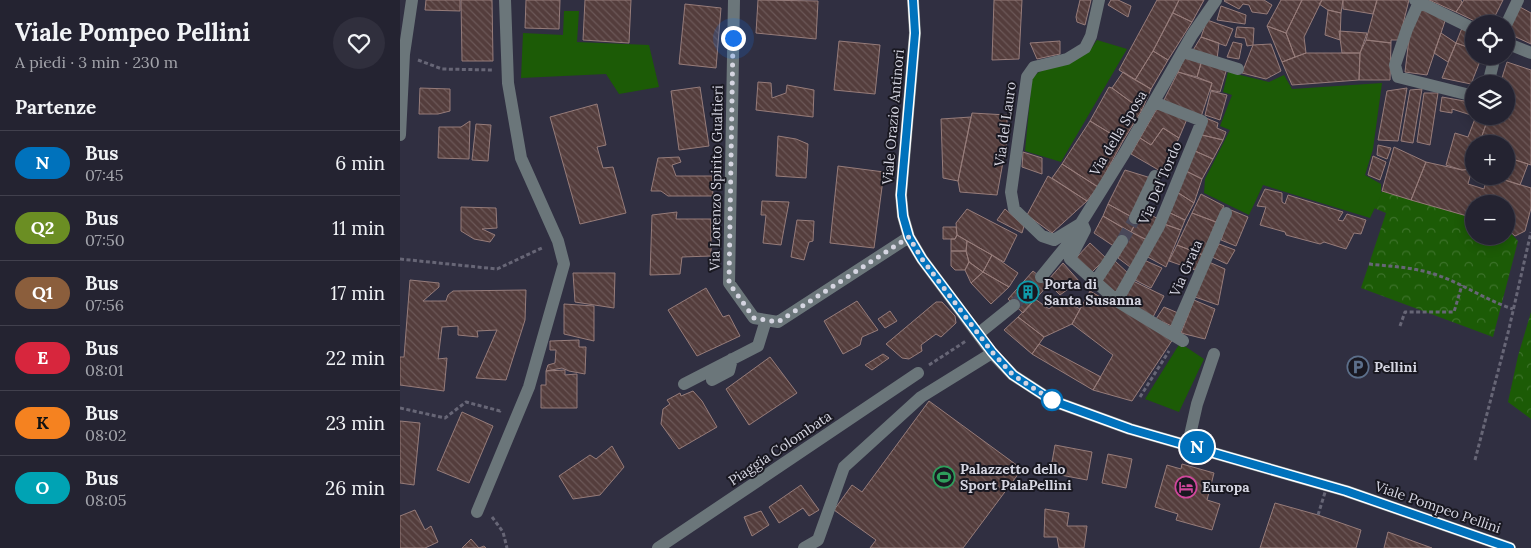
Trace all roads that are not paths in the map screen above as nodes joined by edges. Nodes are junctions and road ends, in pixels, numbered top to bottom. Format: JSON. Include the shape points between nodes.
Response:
{"nodes":[{"id":1,"x":412,"y":0,"type":"edge"},
{"id":2,"x":505,"y":0,"type":"edge"},
{"id":3,"x":734,"y":0,"type":"edge"},
{"id":4,"x":913,"y":0,"type":"edge"},
{"id":5,"x":1099,"y":0,"type":"edge"},
{"id":6,"x":1216,"y":0,"type":"edge"},
{"id":7,"x":1518,"y":0,"type":"edge"},
{"id":8,"x":1418,"y":1,"type":"edge"},
{"id":9,"x":1511,"y":15,"type":"edge"},
{"id":10,"x":1465,"y":24,"type":"edge"},
{"id":11,"x":1515,"y":47,"type":"edge"},
{"id":12,"x":1183,"y":52,"type":"junction"},
{"id":13,"x":1531,"y":53,"type":"edge"},
{"id":14,"x":1238,"y":69,"type":"dead end"},
{"id":15,"x":1465,"y":94,"type":"edge"},
{"id":16,"x":1154,"y":102,"type":"junction"},
{"id":17,"x":400,"y":135,"type":"edge"},
{"id":18,"x":1155,"y":176,"type":"dead end"},
{"id":19,"x":1226,"y":213,"type":"dead end"},
{"id":20,"x":1135,"y":218,"type":"tunnel mouth"},
{"id":21,"x":1082,"y":223,"type":"junction"},
{"id":22,"x":909,"y":237,"type":"junction"},
{"id":23,"x":1122,"y":241,"type":"tunnel mouth"},
{"id":24,"x":1041,"y":278,"type":"tunnel mouth"},
{"id":25,"x":1095,"y":282,"type":"junction"},
{"id":26,"x":1117,"y":301,"type":"junction"},
{"id":27,"x":1014,"y":305,"type":"tunnel mouth"},
{"id":28,"x":766,"y":320,"type":"junction"},
{"id":29,"x":978,"y":334,"type":"junction"},
{"id":30,"x":992,"y":352,"type":"junction"},
{"id":31,"x":1214,"y":354,"type":"dead end"},
{"id":32,"x":732,"y":360,"type":"junction"},
{"id":33,"x":918,"y":373,"type":"road end"},
{"id":34,"x":712,"y":380,"type":"dead end"},
{"id":35,"x":684,"y":384,"type":"dead end"},
{"id":36,"x":1188,"y":444,"type":"junction"},
{"id":37,"x":479,"y":507,"type":"road end"},
{"id":38,"x":658,"y":548,"type":"edge"},
{"id":39,"x":804,"y":548,"type":"edge"},
{"id":40,"x":1510,"y":548,"type":"edge"}],
"edges":[{"from":1,"to":17,"type":"street","via":[[404,54]]},
{"from":2,"to":37,"type":"street","via":[[508,83],[521,158],[558,241],[564,264],[529,387]]},
{"from":3,"to":28,"type":"street","name":"Via Lorenzo Spirito Gualtieri","via":[[729,283],[754,318]]},
{"from":4,"to":22,"type":"street","name":"Viale Orazio Antinori","via":[[915,33],[901,195]]},
{"from":5,"to":21,"type":"street","name":"Via del Lauro","via":[[1085,48],[1066,59],[1034,67],[1027,77],[1011,192],[1014,209],[1042,236],[1054,240]]},
{"from":6,"to":12,"type":"street","name":"Via della Sposa"},
{"from":7,"to":9,"type":"street"},
{"from":8,"to":10,"type":"street"},
{"from":8,"to":15,"type":"street","via":[[1395,65],[1398,77]]},
{"from":11,"to":13,"type":"street"},
{"from":12,"to":14,"type":"street"},
{"from":12,"to":16,"type":"street","name":"Via della Sposa"},
{"from":16,"to":21,"type":"street","name":"Via della Sposa"},
{"from":16,"to":26,"type":"street","name":"Via Del Tordo","via":[[1202,121],[1159,226]]},
{"from":18,"to":20,"type":"street"},
{"from":19,"to":26,"type":"street","name":"Via Grata","via":[[1178,338]]},
{"from":21,"to":24,"type":"street","name":"Via della Sposa"},
{"from":21,"to":25,"type":"street","via":[[1086,230],[1070,259]]},
{"from":22,"to":28,"type":"street","via":[[778,322]]},
{"from":22,"to":29,"type":"street","name":"Viale Orazio Antinori"},
{"from":23,"to":25,"type":"street"},
{"from":25,"to":26,"type":"street"},
{"from":27,"to":29,"type":"street"},
{"from":28,"to":32,"type":"street","via":[[758,346]]},
{"from":29,"to":30,"type":"street","name":"Viale Pompeo Pellini"},
{"from":30,"to":36,"type":"street","name":"Viale Pompeo Pellini","via":[[1013,375],[1053,401],[1130,429]]},
{"from":30,"to":39,"type":"street","via":[[921,397],[844,467],[818,540]]},
{"from":31,"to":36,"type":"street"},
{"from":32,"to":34,"type":"street","via":[[729,371]]},
{"from":32,"to":35,"type":"street"},
{"from":33,"to":38,"type":"street","name":"Piaggia Colombata"},
{"from":36,"to":40,"type":"street","name":"Viale Pompeo Pellini","via":[[1327,486]]}]}
